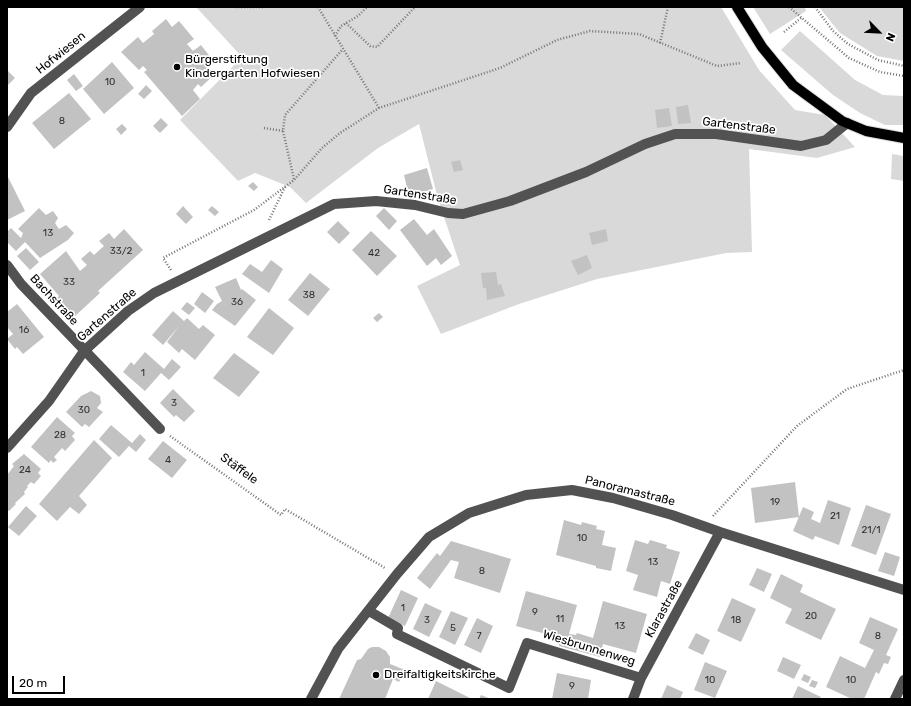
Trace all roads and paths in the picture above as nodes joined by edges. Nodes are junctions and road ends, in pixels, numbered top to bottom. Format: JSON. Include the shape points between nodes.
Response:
{"nodes":[{"id":1,"x":140,"y":7,"type":"edge"},
{"id":2,"x":235,"y":7,"type":"edge"},
{"id":3,"x":265,"y":7,"type":"edge"},
{"id":4,"x":318,"y":7,"type":"edge"},
{"id":5,"x":367,"y":7,"type":"edge"},
{"id":6,"x":415,"y":7,"type":"edge"},
{"id":7,"x":668,"y":7,"type":"edge"},
{"id":8,"x":737,"y":7,"type":"edge"},
{"id":9,"x":789,"y":7,"type":"edge"},
{"id":10,"x":815,"y":7,"type":"edge"},
{"id":11,"x":801,"y":18,"type":"junction"},
{"id":12,"x":346,"y":23,"type":"junction"},
{"id":13,"x":784,"y":32,"type":"dead end"},
{"id":14,"x":335,"y":36,"type":"junction"},
{"id":15,"x":660,"y":43,"type":"junction"},
{"id":16,"x":343,"y":49,"type":"junction"},
{"id":17,"x":741,"y":63,"type":"dead end"},
{"id":18,"x":904,"y":66,"type":"edge"},
{"id":19,"x":904,"y":76,"type":"edge"},
{"id":20,"x":379,"y":108,"type":"junction"},
{"id":21,"x":847,"y":123,"type":"junction"},
{"id":22,"x":7,"y":127,"type":"edge"},
{"id":23,"x":264,"y":128,"type":"dead end"},
{"id":24,"x":283,"y":130,"type":"junction"},
{"id":25,"x":904,"y":138,"type":"edge"},
{"id":26,"x":294,"y":180,"type":"junction"},
{"id":27,"x":285,"y":187,"type":"junction"},
{"id":28,"x":268,"y":222,"type":"dead end"},
{"id":29,"x":7,"y":265,"type":"edge"},
{"id":30,"x":178,"y":281,"type":"junction"},
{"id":31,"x":84,"y":351,"type":"junction"},
{"id":32,"x":904,"y":370,"type":"edge"},
{"id":33,"x":160,"y":429,"type":"joint"},
{"id":34,"x":7,"y":448,"type":"edge"},
{"id":35,"x":703,"y":526,"type":"junction"},
{"id":36,"x":720,"y":532,"type":"junction"},
{"id":37,"x":396,"y":574,"type":"junction"},
{"id":38,"x":904,"y":590,"type":"edge"},
{"id":39,"x":369,"y":612,"type":"junction"},
{"id":40,"x":641,"y":678,"type":"junction"},
{"id":41,"x":904,"y":680,"type":"edge"},
{"id":42,"x":311,"y":699,"type":"edge"},
{"id":43,"x":633,"y":699,"type":"edge"},
{"id":44,"x":895,"y":699,"type":"edge"}],
"edges":[{"from":1,"to":22,"type":"street","name":"Hofwiesen","via":[[32,93]]},
{"from":2,"to":3,"type":"path"},
{"from":4,"to":14,"type":"path"},
{"from":5,"to":12,"type":"path"},
{"from":6,"to":12,"type":"path","via":[[377,46],[370,46]]},
{"from":7,"to":15,"type":"path"},
{"from":8,"to":21,"type":"main road","via":[[762,47],[793,85]]},
{"from":9,"to":11,"type":"path"},
{"from":10,"to":18,"type":"path","via":[[833,31],[848,44],[878,60]]},
{"from":11,"to":13,"type":"path"},
{"from":11,"to":19,"type":"path","via":[[849,58],[880,72]]},
{"from":12,"to":14,"type":"path"},
{"from":14,"to":16,"type":"path"},
{"from":15,"to":17,"type":"path","via":[[717,66]]},
{"from":15,"to":20,"type":"path","via":[[639,34],[590,30],[558,40],[500,68]]},
{"from":16,"to":20,"type":"path"},
{"from":16,"to":24,"type":"path","via":[[285,115]]},
{"from":20,"to":26,"type":"path","via":[[322,148]]},
{"from":21,"to":25,"type":"main road","via":[[866,132]]},
{"from":21,"to":30,"type":"street","name":"Gartenstraße","via":[[826,140],[801,146],[716,134],[675,134],[645,144],[586,172],[484,209],[463,214],[376,201],[334,204]]},
{"from":23,"to":24,"type":"path"},
{"from":24,"to":26,"type":"path"},
{"from":26,"to":27,"type":"path"},
{"from":27,"to":28,"type":"path"},
{"from":27,"to":30,"type":"path","via":[[254,210],[163,258]]},
{"from":29,"to":31,"type":"street","name":"Bachstraße","via":[[21,284]]},
{"from":30,"to":31,"type":"street","name":"Gartenstraße","via":[[154,293],[128,311]]},
{"from":31,"to":33,"type":"street"},
{"from":31,"to":34,"type":"street","name":"Gartenstraße","via":[[49,401]]},
{"from":32,"to":35,"type":"path","via":[[846,389],[797,426]]},
{"from":33,"to":37,"type":"path","name":"Stäffele","via":[[281,515],[285,510]]},
{"from":35,"to":36,"type":"street","name":"Panoramastraße"},
{"from":35,"to":37,"type":"street","name":"Panoramastraße","via":[[613,498],[572,490],[526,495],[468,513],[429,537]]},
{"from":36,"to":38,"type":"street","name":"Panoramastraße"},
{"from":36,"to":40,"type":"street","name":"Klarastraße"},
{"from":37,"to":39,"type":"street","name":"Panoramastraße"},
{"from":39,"to":40,"type":"street","name":"Wiesbrunnenweg","via":[[398,628],[397,634],[509,688],[527,643]]},
{"from":39,"to":42,"type":"street","name":"Panoramastraße","via":[[338,649]]},
{"from":40,"to":43,"type":"street","name":"Klarastraße"},
{"from":41,"to":44,"type":"street"}]}
